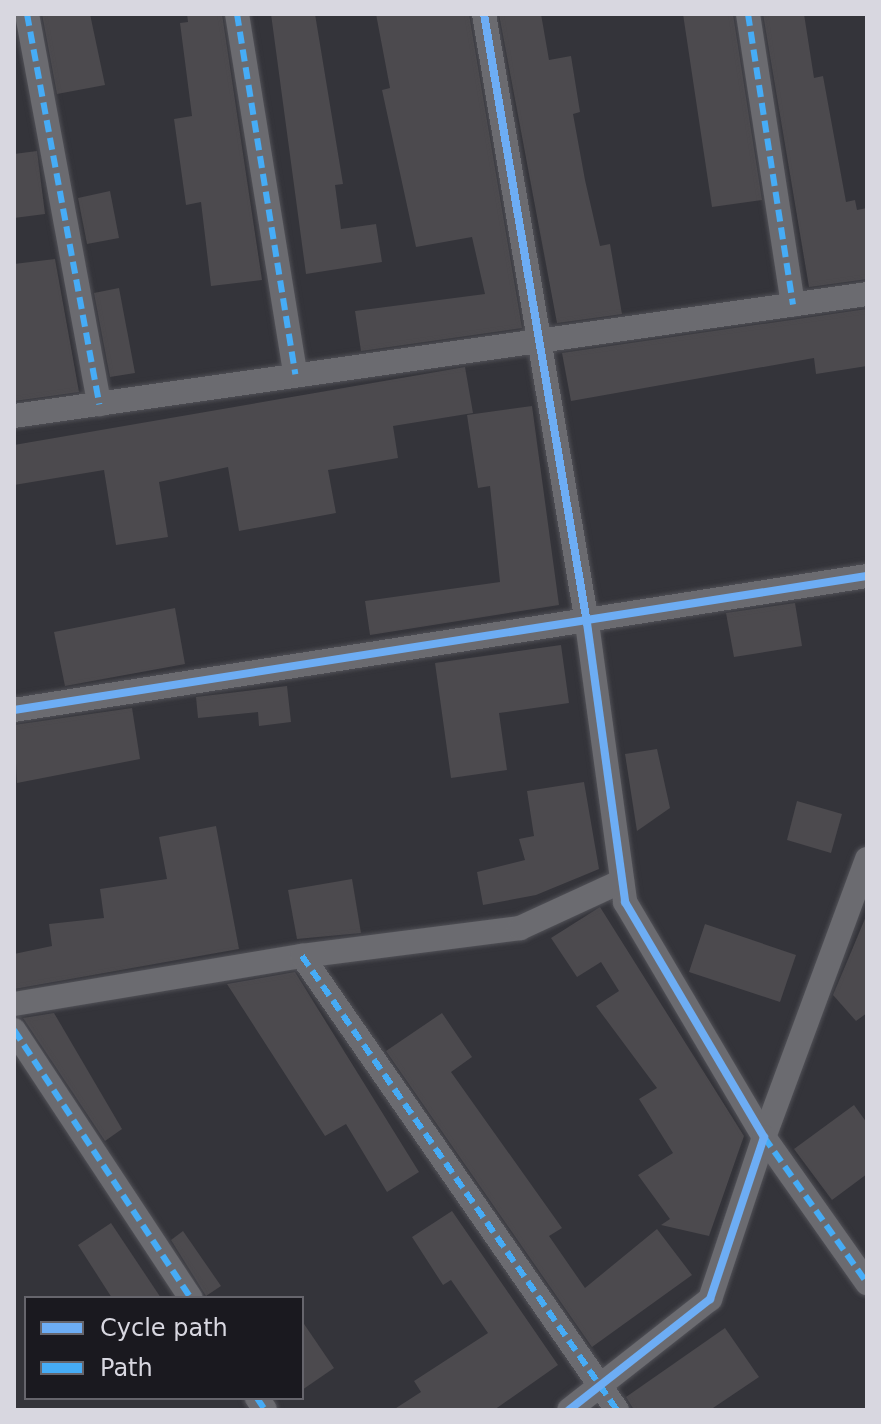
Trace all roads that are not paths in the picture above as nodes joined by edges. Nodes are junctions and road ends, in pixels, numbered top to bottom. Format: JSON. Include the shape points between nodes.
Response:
{"nodes":[{"id":1,"x":27,"y":14,"type":"edge"},
{"id":2,"x":237,"y":14,"type":"edge"},
{"id":3,"x":484,"y":14,"type":"edge"},
{"id":4,"x":748,"y":14,"type":"edge"},
{"id":5,"x":867,"y":294,"type":"edge"},
{"id":6,"x":793,"y":305,"type":"junction"},
{"id":7,"x":541,"y":340,"type":"junction"},
{"id":8,"x":295,"y":374,"type":"junction"},
{"id":9,"x":99,"y":404,"type":"junction"},
{"id":10,"x":14,"y":416,"type":"edge"},
{"id":11,"x":867,"y":576,"type":"edge"},
{"id":12,"x":587,"y":623,"type":"junction"},
{"id":13,"x":14,"y":710,"type":"edge"},
{"id":14,"x":867,"y":859,"type":"edge"},
{"id":15,"x":622,"y":881,"type":"junction"},
{"id":16,"x":302,"y":956,"type":"junction"},
{"id":17,"x":14,"y":1004,"type":"edge"},
{"id":18,"x":14,"y":1030,"type":"edge"},
{"id":19,"x":764,"y":1137,"type":"junction"},
{"id":20,"x":867,"y":1283,"type":"edge"},
{"id":21,"x":190,"y":1296,"type":"edge"},
{"id":22,"x":601,"y":1388,"type":"junction"},
{"id":23,"x":569,"y":1410,"type":"edge"},
{"id":24,"x":617,"y":1410,"type":"edge"}],
"edges":[{"from":1,"to":9,"type":"street"},
{"from":2,"to":8,"type":"street"},
{"from":3,"to":7,"type":"street"},
{"from":4,"to":6,"type":"street"},
{"from":5,"to":6,"type":"street"},
{"from":6,"to":7,"type":"street"},
{"from":7,"to":8,"type":"street"},
{"from":7,"to":12,"type":"street"},
{"from":8,"to":9,"type":"street"},
{"from":9,"to":10,"type":"street"},
{"from":11,"to":12,"type":"street"},
{"from":12,"to":13,"type":"street"},
{"from":12,"to":15,"type":"street"},
{"from":14,"to":19,"type":"street"},
{"from":15,"to":16,"type":"street","via":[[520,928]]},
{"from":15,"to":19,"type":"street","via":[[625,902]]},
{"from":16,"to":17,"type":"street"},
{"from":16,"to":22,"type":"street"},
{"from":18,"to":21,"type":"street"},
{"from":19,"to":20,"type":"street"},
{"from":19,"to":22,"type":"street","via":[[710,1299]]},
{"from":22,"to":23,"type":"street"},
{"from":22,"to":24,"type":"street"}]}
